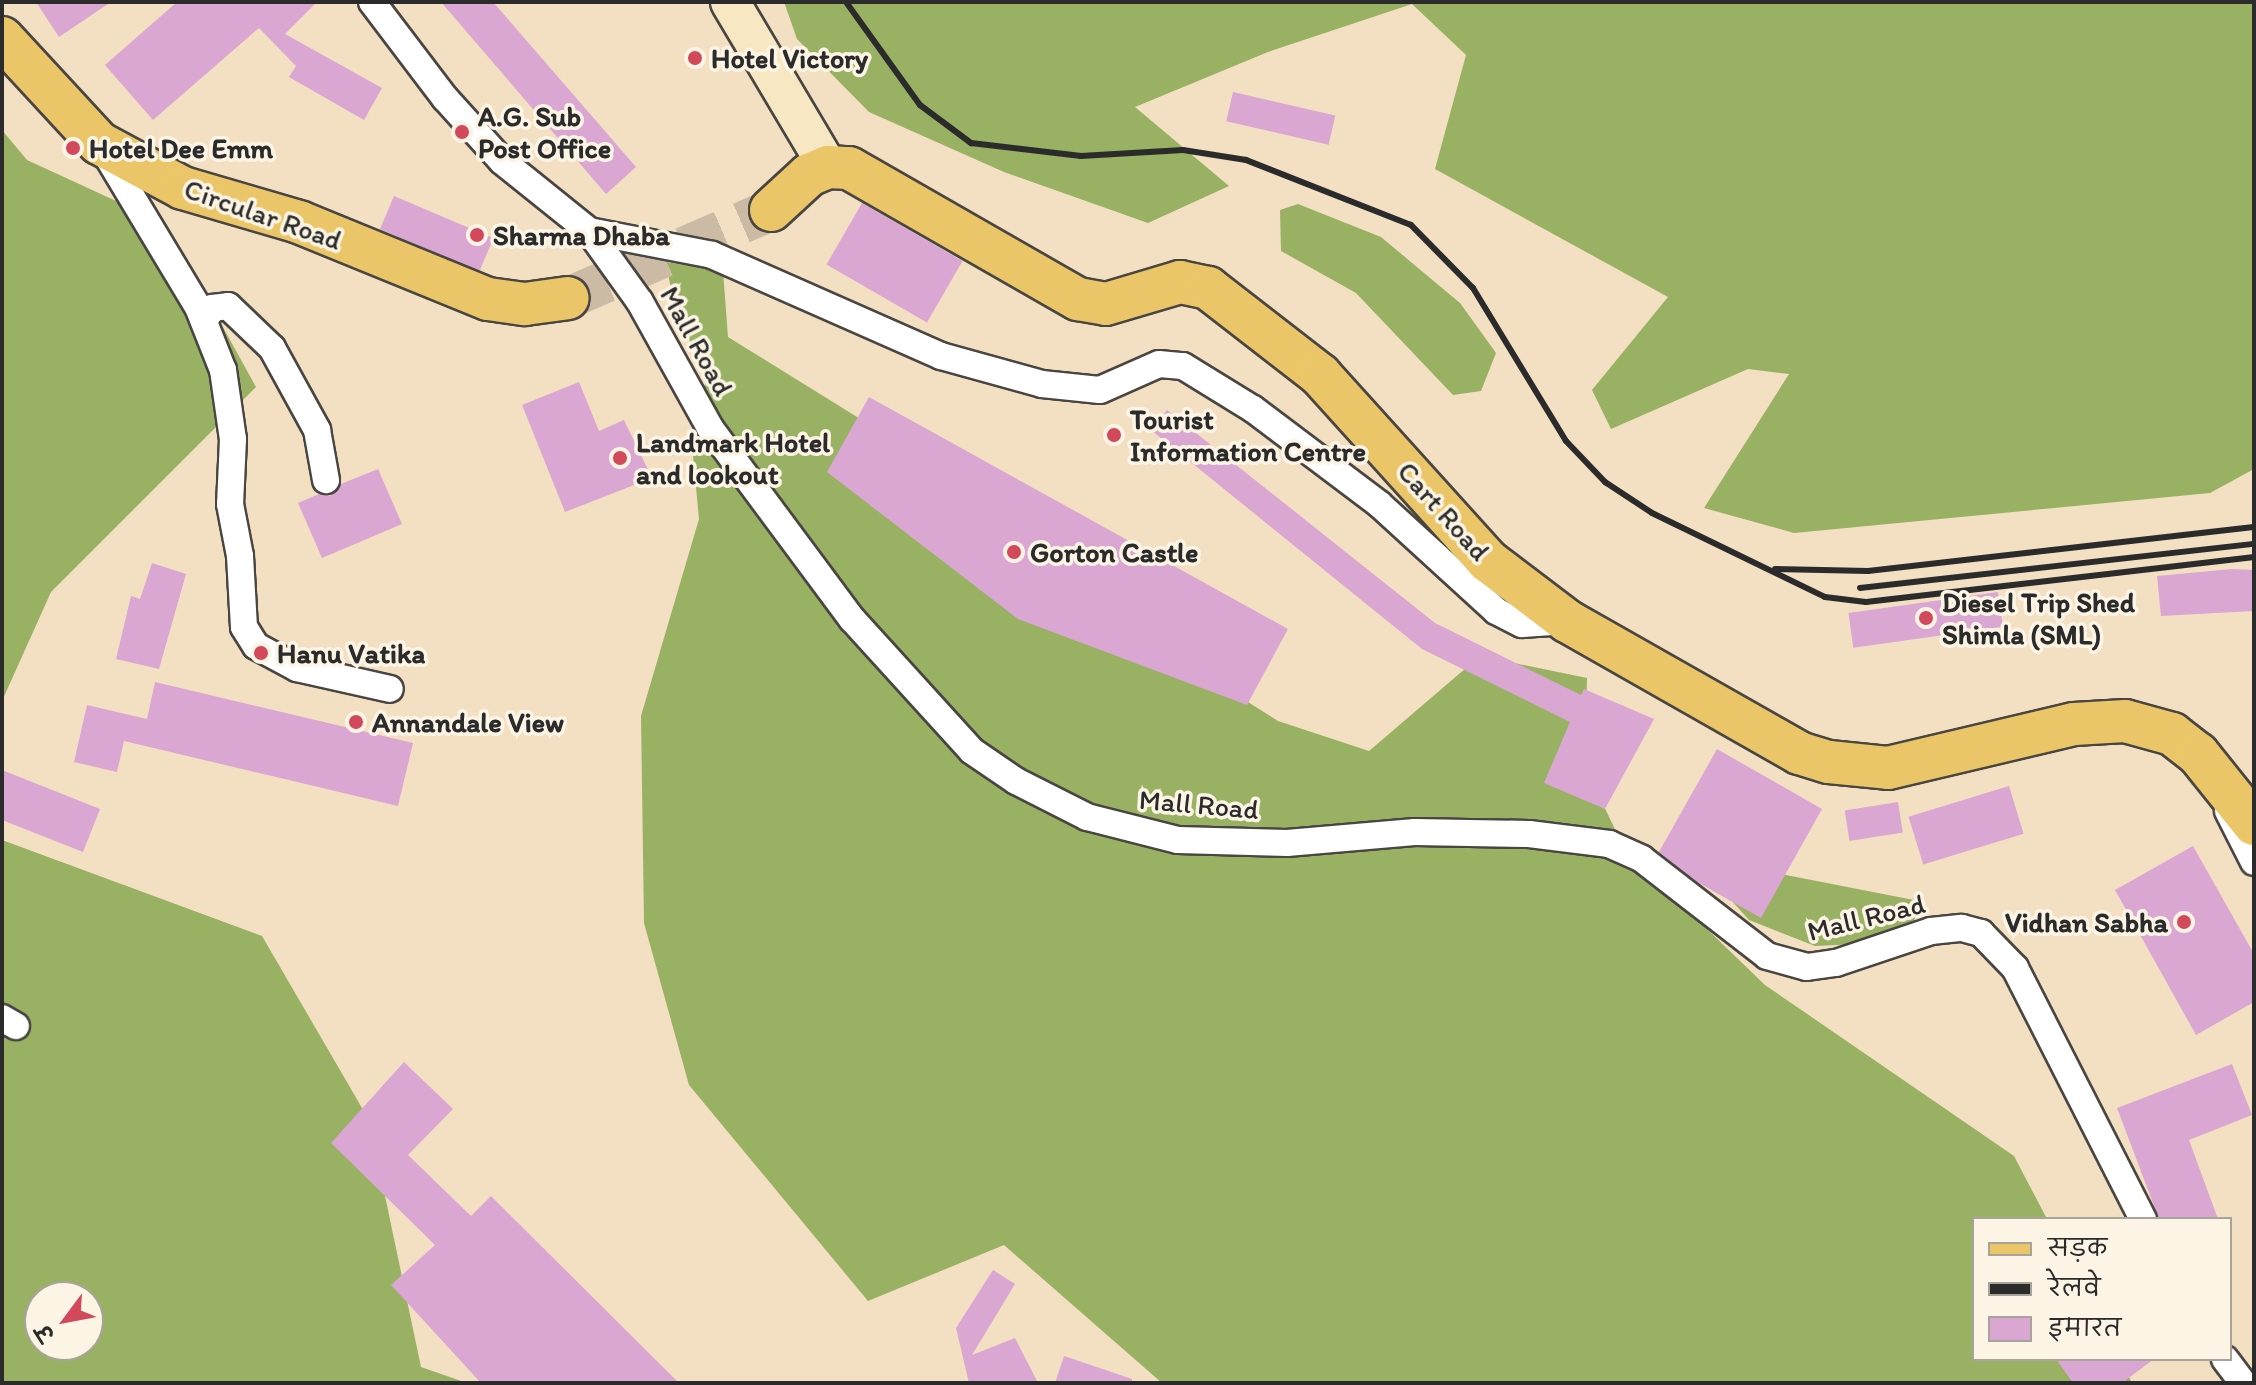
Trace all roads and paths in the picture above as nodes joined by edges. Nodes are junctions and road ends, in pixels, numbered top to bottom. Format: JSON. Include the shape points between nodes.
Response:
{"nodes":[{"id":1,"x":372,"y":2,"type":"edge"},
{"id":2,"x":730,"y":2,"type":"edge"},
{"id":3,"x":2,"y":38,"type":"edge"},
{"id":4,"x":99,"y":143,"type":"junction"},
{"id":5,"x":828,"y":167,"type":"junction"},
{"id":6,"x":771,"y":210,"type":"tunnel mouth"},
{"id":7,"x":589,"y":231,"type":"junction"},
{"id":8,"x":568,"y":298,"type":"tunnel mouth"},
{"id":9,"x":204,"y":321,"type":"junction"},
{"id":10,"x":326,"y":480,"type":"dead end"},
{"id":11,"x":1567,"y":621,"type":"junction"},
{"id":12,"x":390,"y":689,"type":"dead end"},
{"id":13,"x":2172,"y":734,"type":"junction"},
{"id":14,"x":2254,"y":824,"type":"edge"},
{"id":15,"x":2254,"y":862,"type":"edge"},
{"id":16,"x":2142,"y":1217,"type":"edge"},
{"id":17,"x":2226,"y":1361,"type":"edge"},
{"id":18,"x":2243,"y":1383,"type":"edge"}],
"edges":[{"from":1,"to":7,"type":"street","name":"Mall Road","via":[[445,98],[502,161]]},
{"from":2,"to":5,"type":"main road"},
{"from":3,"to":4,"type":"main road","name":"Circular Road"},
{"from":4,"to":8,"type":"main road","name":"Circular Road","via":[[183,188],[299,222],[488,299],[525,304]]},
{"from":4,"to":9,"type":"street"},
{"from":5,"to":6,"type":"main road","via":[[799,181]]},
{"from":5,"to":11,"type":"main road","name":"Cart Road","via":[[856,170],[1078,299],[1106,304],[1180,282],[1222,297],[1320,375],[1479,553]]},
{"from":7,"to":11,"type":"street","via":[[712,255],[941,356],[1042,384],[1100,390],[1159,364],[1183,366],[1253,409],[1379,504],[1512,622],[1531,626]]},
{"from":7,"to":16,"type":"street","name":"Mall Road","via":[[640,302],[710,428],[852,619],[972,751],[1016,781],[1130,832],[1206,843],[1349,840],[1415,832],[1529,834],[1609,844],[1642,859],[1767,956],[1807,967],[1836,963],[1931,931],[1962,928],[1981,933],[2015,968]]},
{"from":9,"to":10,"type":"street","via":[[212,308],[228,306],[272,348],[317,430]]},
{"from":9,"to":12,"type":"street","via":[[223,370],[233,439],[230,504],[240,556],[244,627],[256,646],[297,668]]},
{"from":11,"to":13,"type":"main road","name":"Cart Road","via":[[1799,753],[1829,762],[1878,769],[1907,766],[2074,724],[2107,721]]},
{"from":13,"to":14,"type":"main road","via":[[2223,781]]},
{"from":13,"to":15,"type":"street","via":[[2214,788]]},
{"from":17,"to":18,"type":"street"}]}
